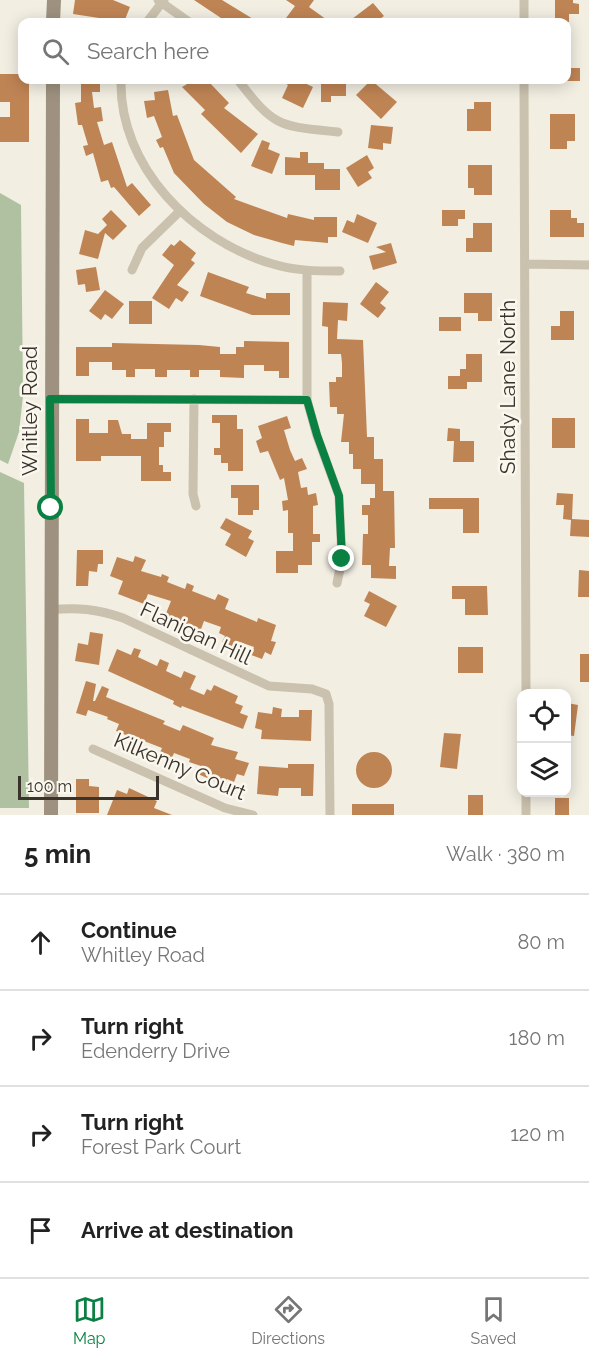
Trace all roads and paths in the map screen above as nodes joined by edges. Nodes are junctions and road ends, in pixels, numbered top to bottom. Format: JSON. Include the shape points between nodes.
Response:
{"nodes":[{"id":1,"x":54,"y":0,"type":"edge"},
{"id":2,"x":524,"y":0,"type":"edge"},
{"id":3,"x":161,"y":1,"type":"edge"},
{"id":4,"x":53,"y":18,"type":"edge"},
{"id":5,"x":150,"y":18,"type":"edge"},
{"id":6,"x":184,"y":18,"type":"edge"},
{"id":7,"x":524,"y":18,"type":"edge"},
{"id":8,"x":52,"y":84,"type":"edge"},
{"id":9,"x":121,"y":84,"type":"edge"},
{"id":10,"x":241,"y":84,"type":"edge"},
{"id":11,"x":524,"y":84,"type":"edge"},
{"id":12,"x":338,"y":132,"type":"dead end"},
{"id":13,"x":180,"y":211,"type":"junction"},
{"id":14,"x":525,"y":264,"type":"junction"},
{"id":15,"x":589,"y":265,"type":"edge"},
{"id":16,"x":132,"y":270,"type":"dead end"},
{"id":17,"x":307,"y":271,"type":"junction"},
{"id":18,"x":340,"y":271,"type":"dead end"},
{"id":19,"x":50,"y":399,"type":"junction"},
{"id":20,"x":194,"y":399,"type":"junction"},
{"id":21,"x":307,"y":400,"type":"junction"},
{"id":22,"x":196,"y":506,"type":"dead end"},
{"id":23,"x":338,"y":583,"type":"dead end"},
{"id":24,"x":50,"y":610,"type":"junction"},
{"id":25,"x":526,"y":689,"type":"edge"},
{"id":26,"x":93,"y":749,"type":"dead end"},
{"id":27,"x":526,"y":797,"type":"edge"},
{"id":28,"x":51,"y":815,"type":"edge"},
{"id":29,"x":253,"y":815,"type":"edge"},
{"id":30,"x":330,"y":815,"type":"edge"},
{"id":31,"x":526,"y":815,"type":"edge"}],
"edges":[{"from":1,"to":4,"type":"street"},
{"from":2,"to":7,"type":"street"},
{"from":3,"to":5,"type":"street"},
{"from":3,"to":6,"type":"street"},
{"from":8,"to":19,"type":"street","name":"Whitley Road"},
{"from":9,"to":13,"type":"street","via":[[124,117],[139,153],[160,189]]},
{"from":10,"to":12,"type":"street","via":[[273,120],[302,130]]},
{"from":11,"to":14,"type":"street","name":"Shady Lane North"},
{"from":13,"to":16,"type":"street","via":[[142,248]]},
{"from":13,"to":17,"type":"street","via":[[216,238],[253,258]]},
{"from":14,"to":15,"type":"street"},
{"from":14,"to":25,"type":"street","name":"Shady Lane North"},
{"from":17,"to":18,"type":"street"},
{"from":17,"to":21,"type":"street"},
{"from":19,"to":20,"type":"street"},
{"from":19,"to":24,"type":"street","name":"Whitley Road"},
{"from":20,"to":21,"type":"street"},
{"from":20,"to":22,"type":"street"},
{"from":21,"to":23,"type":"street","via":[[339,496],[342,544]]},
{"from":24,"to":28,"type":"street","name":"Whitley Road"},
{"from":24,"to":30,"type":"street","name":"Flanigan Hill","via":[[99,610],[269,686],[326,693]]},
{"from":26,"to":29,"type":"street","name":"Kilkenny Court","via":[[225,808]]},
{"from":27,"to":31,"type":"street"}]}
